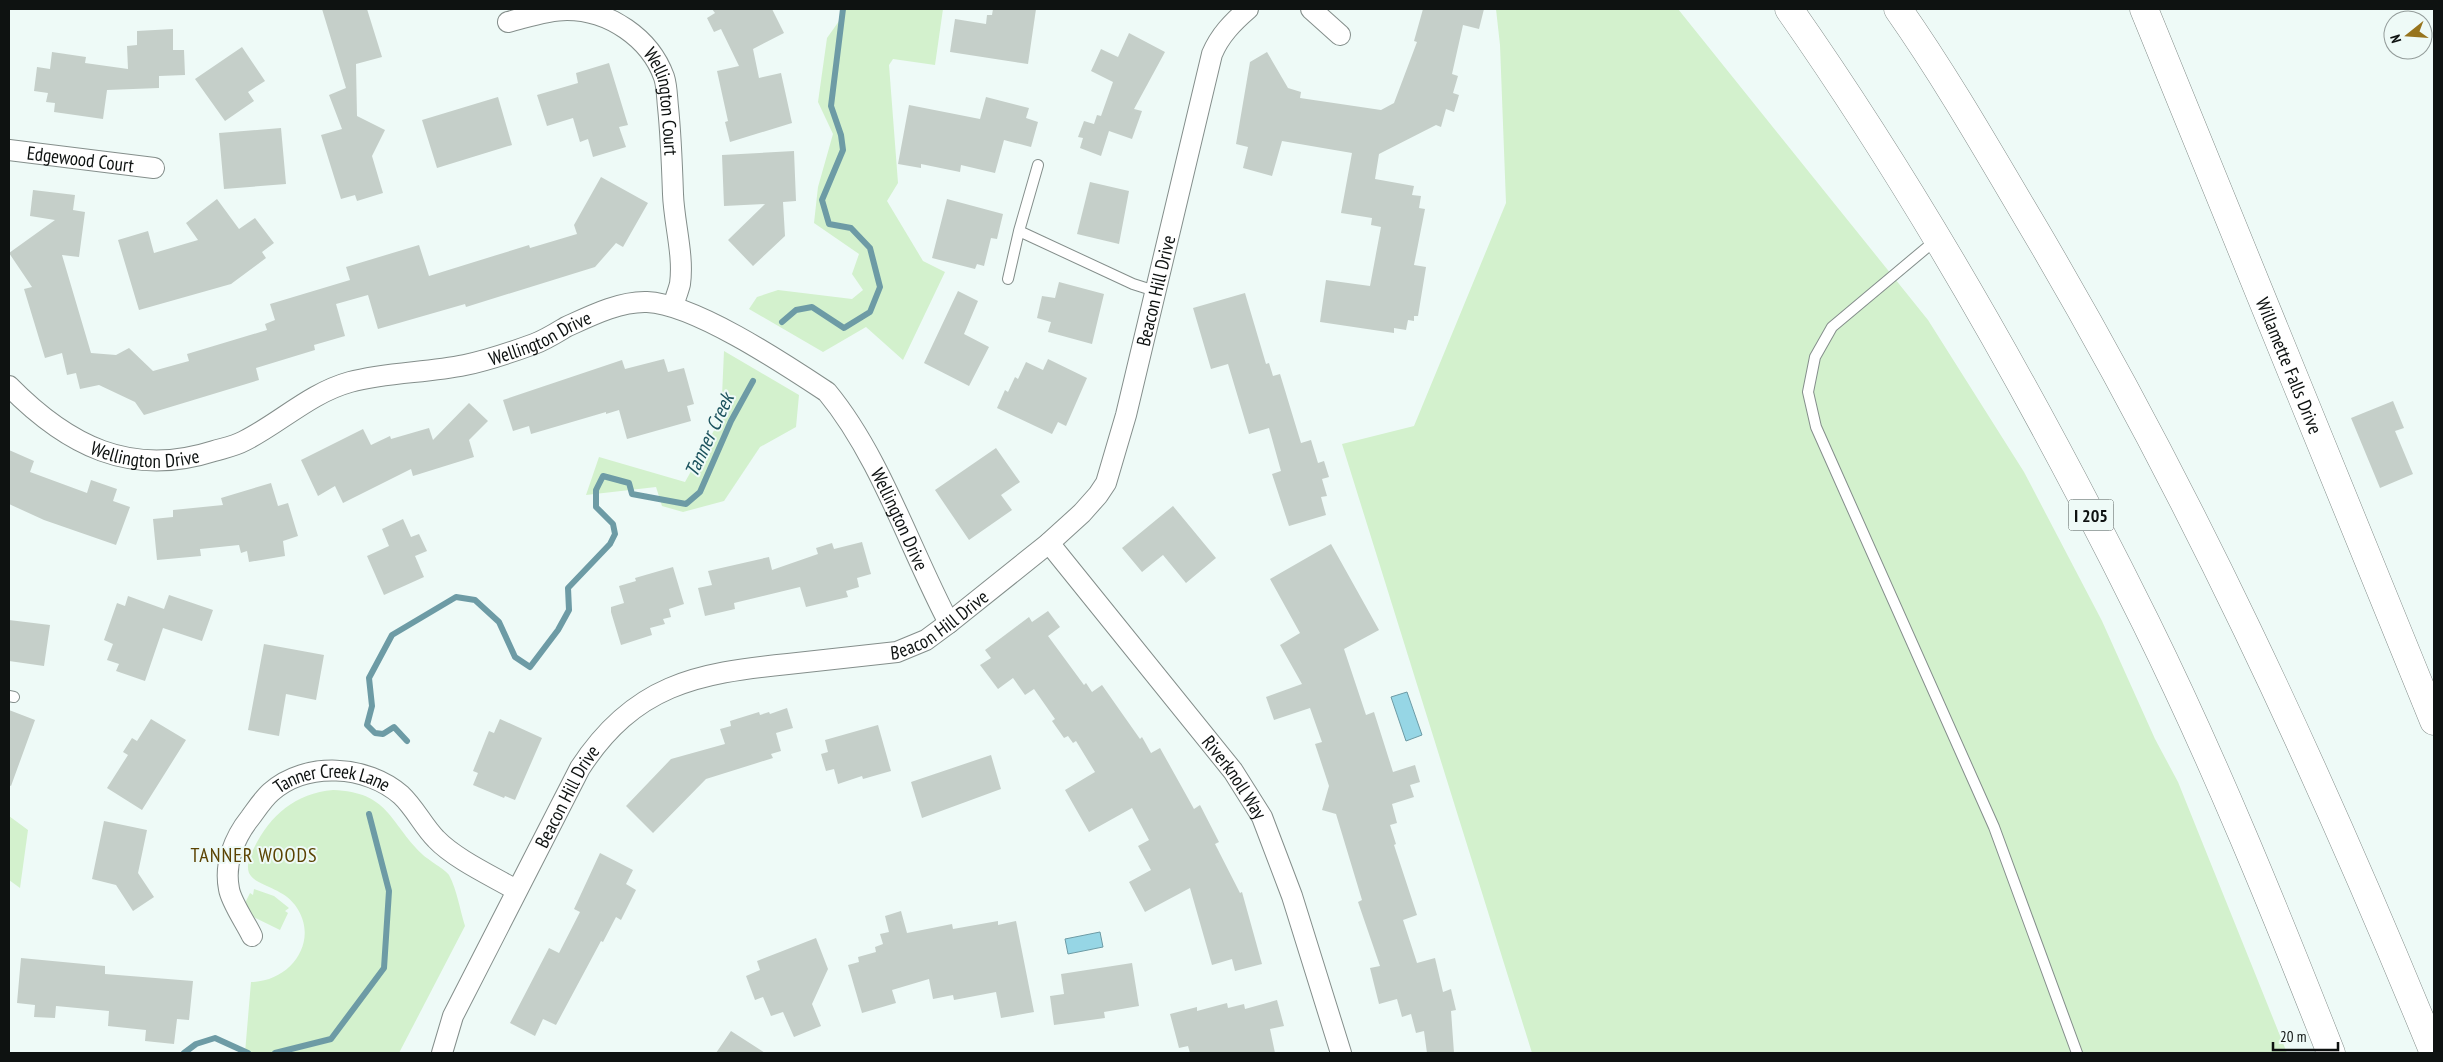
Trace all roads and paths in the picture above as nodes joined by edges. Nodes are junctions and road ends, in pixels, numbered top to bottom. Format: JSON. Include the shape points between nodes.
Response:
{"nodes":[{"id":1,"x":1248,"y":9,"type":"edge"},
{"id":2,"x":1311,"y":9,"type":"edge"},
{"id":3,"x":1789,"y":9,"type":"edge"},
{"id":4,"x":1898,"y":9,"type":"edge"},
{"id":5,"x":2144,"y":9,"type":"edge"},
{"id":6,"x":508,"y":22,"type":"dead end"},
{"id":7,"x":1340,"y":35,"type":"dead end"},
{"id":8,"x":9,"y":150,"type":"edge"},
{"id":9,"x":1038,"y":165,"type":"dead end"},
{"id":10,"x":154,"y":168,"type":"dead end"},
{"id":11,"x":1019,"y":231,"type":"junction"},
{"id":12,"x":1938,"y":238,"type":"junction"},
{"id":13,"x":1008,"y":279,"type":"dead end"},
{"id":14,"x":1156,"y":292,"type":"junction"},
{"id":15,"x":673,"y":306,"type":"junction"},
{"id":16,"x":9,"y":386,"type":"edge"},
{"id":17,"x":1049,"y":543,"type":"junction"},
{"id":18,"x":949,"y":623,"type":"junction"},
{"id":19,"x":2434,"y":721,"type":"edge"},
{"id":20,"x":516,"y":890,"type":"junction"},
{"id":21,"x":252,"y":936,"type":"dead end"},
{"id":22,"x":442,"y":1053,"type":"edge"},
{"id":23,"x":1342,"y":1053,"type":"edge"},
{"id":24,"x":2077,"y":1053,"type":"edge"},
{"id":25,"x":2331,"y":1053,"type":"edge"},
{"id":26,"x":2434,"y":1053,"type":"edge"}],
"edges":[{"from":1,"to":14,"type":"street","name":"Beacon Hill Drive","via":[[1228,28],[1212,54]]},
{"from":2,"to":7,"type":"street"},
{"from":3,"to":12,"type":"main road","number":"I 205"},
{"from":4,"to":26,"type":"main road","via":[[2000,171],[2155,445],[2241,615],[2327,802]]},
{"from":5,"to":19,"type":"main road","name":"Willamette Falls Drive"},
{"from":6,"to":15,"type":"street","name":"Wellington Court","via":[[568,10],[595,14],[638,37],[653,54],[665,79],[671,136],[673,202],[680,265],[680,284]]},
{"from":8,"to":10,"type":"street","name":"Edgewood Court"},
{"from":9,"to":11,"type":"lane"},
{"from":11,"to":13,"type":"lane"},
{"from":11,"to":14,"type":"lane"},
{"from":12,"to":24,"type":"lane","via":[[1832,327],[1815,357],[1808,392],[1816,427],[1994,827]]},
{"from":12,"to":25,"type":"main road","number":"I 205","via":[[2064,462],[2147,625],[2230,806]]},
{"from":14,"to":17,"type":"street","name":"Beacon Hill Drive","via":[[1106,483],[1082,513]]},
{"from":15,"to":16,"type":"street","name":"Wellington Drive","via":[[646,302],[613,308],[502,355],[465,365],[349,382],[314,396],[243,442],[168,462],[135,459],[85,445],[36,413]]},
{"from":15,"to":18,"type":"street","name":"Wellington Drive","via":[[706,321],[827,392],[868,454]]},
{"from":17,"to":18,"type":"street","name":"Beacon Hill Drive"},
{"from":17,"to":23,"type":"street","name":"Riverknoll Way","via":[[1233,771],[1262,817],[1292,896]]},
{"from":18,"to":20,"type":"street","name":"Beacon Hill Drive","via":[[926,640],[898,652],[719,672],[683,682],[654,695],[596,743]]},
{"from":20,"to":21,"type":"street","name":"Tanner Creek Lane","via":[[472,866],[436,840],[416,812],[392,788],[366,775],[348,771],[320,772],[290,781],[271,792],[243,826],[229,857],[229,890]]},
{"from":20,"to":22,"type":"street","name":"Beacon Hill Drive","via":[[453,1016]]}]}
